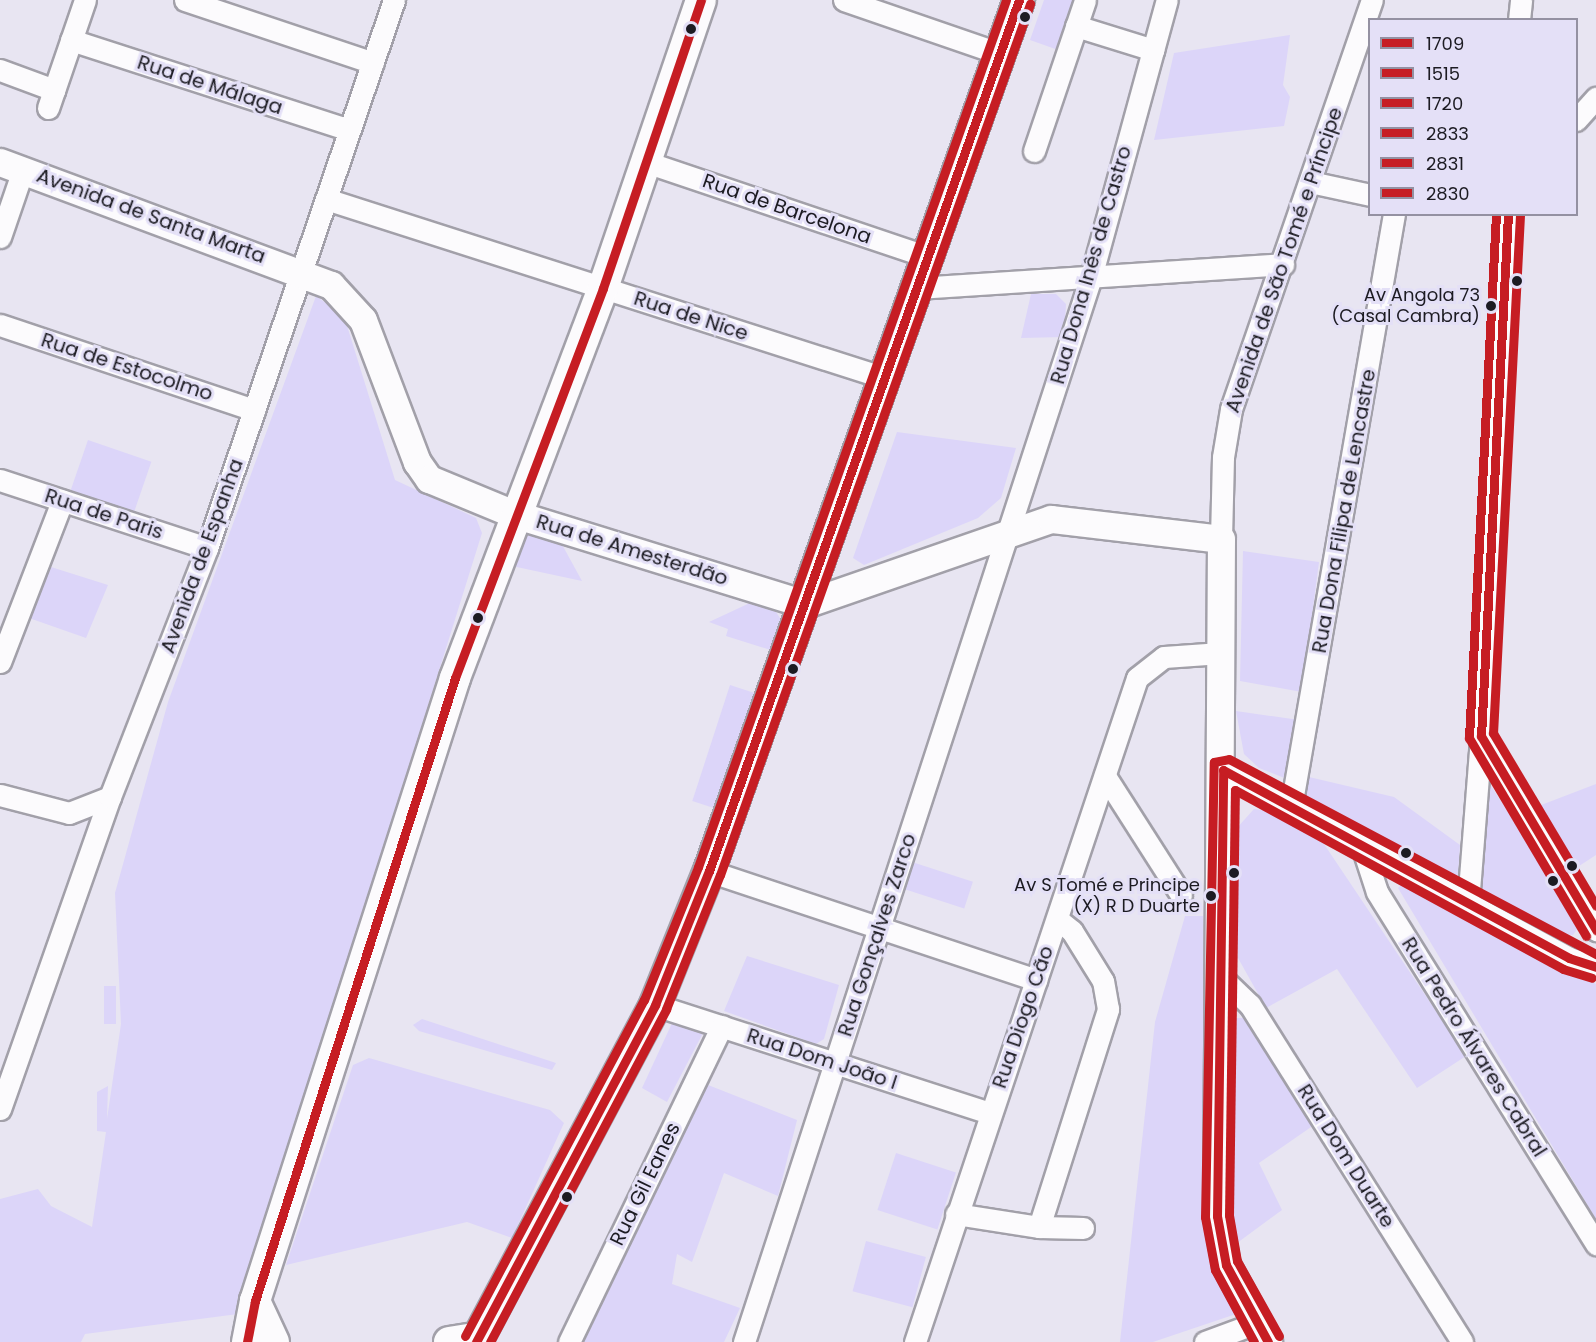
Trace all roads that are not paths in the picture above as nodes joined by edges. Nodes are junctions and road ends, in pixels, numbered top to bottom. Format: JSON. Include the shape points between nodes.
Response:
{"nodes":[{"id":1,"x":85,"y":0,"type":"edge"},
{"id":2,"x":185,"y":0,"type":"edge"},
{"id":3,"x":394,"y":0,"type":"edge"},
{"id":4,"x":701,"y":0,"type":"edge"},
{"id":5,"x":844,"y":0,"type":"edge"},
{"id":6,"x":1018,"y":0,"type":"edge"},
{"id":7,"x":1085,"y":0,"type":"edge"},
{"id":8,"x":1167,"y":0,"type":"edge"},
{"id":9,"x":1372,"y":0,"type":"edge"},
{"id":10,"x":1521,"y":0,"type":"edge"},
{"id":11,"x":1520,"y":18,"type":"edge"},
{"id":12,"x":1076,"y":26,"type":"junction"},
{"id":13,"x":71,"y":40,"type":"junction"},
{"id":14,"x":1153,"y":50,"type":"junction"},
{"id":15,"x":1000,"y":54,"type":"junction"},
{"id":16,"x":373,"y":63,"type":"junction"},
{"id":17,"x":0,"y":70,"type":"edge"},
{"id":18,"x":1596,"y":98,"type":"edge"},
{"id":19,"x":1578,"y":118,"type":"edge"},
{"id":20,"x":349,"y":130,"type":"junction"},
{"id":21,"x":1034,"y":151,"type":"dead end"},
{"id":22,"x":646,"y":162,"type":"junction"},
{"id":23,"x":12,"y":166,"type":"edge"},
{"id":24,"x":1310,"y":182,"type":"junction"},
{"id":25,"x":1368,"y":195,"type":"edge"},
{"id":26,"x":326,"y":199,"type":"junction"},
{"id":27,"x":1394,"y":216,"type":"edge"},
{"id":28,"x":1508,"y":216,"type":"edge"},
{"id":29,"x":0,"y":237,"type":"edge"},
{"id":30,"x":928,"y":257,"type":"junction"},
{"id":31,"x":1282,"y":264,"type":"junction"},
{"id":32,"x":301,"y":271,"type":"junction"},
{"id":33,"x":1091,"y":277,"type":"junction"},
{"id":34,"x":603,"y":288,"type":"junction"},
{"id":35,"x":916,"y":288,"type":"junction"},
{"id":36,"x":0,"y":325,"type":"edge"},
{"id":37,"x":885,"y":378,"type":"junction"},
{"id":38,"x":254,"y":410,"type":"junction"},
{"id":39,"x":0,"y":480,"type":"edge"},
{"id":40,"x":62,"y":501,"type":"junction"},
{"id":41,"x":514,"y":514,"type":"junction"},
{"id":42,"x":1012,"y":528,"type":"junction"},
{"id":43,"x":1221,"y":539,"type":"junction"},
{"id":44,"x":207,"y":548,"type":"junction"},
{"id":45,"x":805,"y":604,"type":"junction"},
{"id":46,"x":1221,"y":653,"type":"junction"},
{"id":47,"x":0,"y":662,"type":"edge"},
{"id":48,"x":1481,"y":736,"type":"junction"},
{"id":49,"x":1223,"y":770,"type":"junction"},
{"id":50,"x":1104,"y":776,"type":"junction"},
{"id":51,"x":0,"y":795,"type":"edge"},
{"id":52,"x":110,"y":797,"type":"junction"},
{"id":53,"x":1291,"y":807,"type":"junction"},
{"id":54,"x":1362,"y":846,"type":"junction"},
{"id":55,"x":709,"y":871,"type":"junction"},
{"id":56,"x":1181,"y":895,"type":"dead end"},
{"id":57,"x":1467,"y":903,"type":"junction"},
{"id":58,"x":1057,"y":919,"type":"junction"},
{"id":59,"x":879,"y":928,"type":"junction"},
{"id":60,"x":1596,"y":930,"type":"edge"},
{"id":61,"x":1596,"y":967,"type":"edge"},
{"id":62,"x":1221,"y":977,"type":"junction"},
{"id":63,"x":1036,"y":980,"type":"junction"},
{"id":64,"x":655,"y":1005,"type":"junction"},
{"id":65,"x":722,"y":1026,"type":"junction"},
{"id":66,"x":835,"y":1063,"type":"junction"},
{"id":67,"x":0,"y":1109,"type":"edge"},
{"id":68,"x":989,"y":1113,"type":"junction"},
{"id":69,"x":956,"y":1214,"type":"junction"},
{"id":70,"x":1039,"y":1227,"type":"junction"},
{"id":71,"x":1083,"y":1228,"type":"dead end"},
{"id":72,"x":1596,"y":1244,"type":"edge"},
{"id":73,"x":255,"y":1301,"type":"junction"},
{"id":74,"x":1262,"y":1333,"type":"edge"},
{"id":75,"x":477,"y":1340,"type":"edge"},
{"id":76,"x":247,"y":1342,"type":"edge"},
{"id":77,"x":274,"y":1342,"type":"edge"},
{"id":78,"x":449,"y":1342,"type":"edge"},
{"id":79,"x":569,"y":1342,"type":"edge"},
{"id":80,"x":744,"y":1342,"type":"edge"},
{"id":81,"x":915,"y":1342,"type":"edge"},
{"id":82,"x":1205,"y":1342,"type":"edge"},
{"id":83,"x":1462,"y":1342,"type":"edge"}],
"edges":[{"from":1,"to":13,"type":"street"},
{"from":2,"to":16,"type":"street"},
{"from":3,"to":16,"type":"street","name":"Avenida de Espanha"},
{"from":4,"to":22,"type":"main road"},
{"from":5,"to":15,"type":"street"},
{"from":6,"to":15,"type":"main road"},
{"from":7,"to":12,"type":"street"},
{"from":8,"to":14,"type":"street","name":"Rua Dona Inês de Castro"},
{"from":9,"to":24,"type":"street","name":"Avenida de São Tomé e Príncipe"},
{"from":10,"to":11,"type":"street"},
{"from":12,"to":14,"type":"street"},
{"from":12,"to":21,"type":"street"},
{"from":13,"to":17,"type":"street","via":[[51,99]]},
{"from":13,"to":20,"type":"street","name":"Rua de Málaga"},
{"from":14,"to":33,"type":"street","name":"Rua Dona Inês de Castro"},
{"from":15,"to":30,"type":"main road"},
{"from":16,"to":20,"type":"street","name":"Avenida de Espanha"},
{"from":18,"to":19,"type":"street"},
{"from":20,"to":26,"type":"street","name":"Avenida de Espanha"},
{"from":22,"to":30,"type":"street","name":"Rua de Barcelona"},
{"from":22,"to":34,"type":"main road"},
{"from":23,"to":29,"type":"street"},
{"from":23,"to":32,"type":"street","name":"Avenida de Santa Marta"},
{"from":24,"to":25,"type":"street"},
{"from":24,"to":31,"type":"street","name":"Avenida de São Tomé e Príncipe"},
{"from":26,"to":32,"type":"street","name":"Avenida de Espanha"},
{"from":26,"to":34,"type":"street","name":"Rua de Nice"},
{"from":27,"to":53,"type":"street","name":"Rua Dona Filipa de Lencastre"},
{"from":28,"to":48,"type":"street"},
{"from":30,"to":35,"type":"main road"},
{"from":31,"to":33,"type":"street"},
{"from":31,"to":43,"type":"street","name":"Avenida de São Tomé e Príncipe","via":[[1231,409],[1223,458]]},
{"from":32,"to":38,"type":"street","name":"Avenida de Espanha"},
{"from":32,"to":41,"type":"street","name":"Rua de Amesterdão","via":[[331,285],[363,320],[429,479]]},
{"from":33,"to":35,"type":"street"},
{"from":33,"to":42,"type":"street","name":"Rua Dona Inês de Castro"},
{"from":34,"to":37,"type":"street","name":"Rua de Nice"},
{"from":34,"to":41,"type":"main road"},
{"from":35,"to":37,"type":"main road"},
{"from":36,"to":38,"type":"street","name":"Rua de Estocolmo"},
{"from":37,"to":45,"type":"main road"},
{"from":38,"to":44,"type":"street","name":"Avenida de Espanha"},
{"from":39,"to":40,"type":"street","name":"Rua de Paris"},
{"from":40,"to":44,"type":"street","name":"Rua de Paris"},
{"from":40,"to":47,"type":"street"},
{"from":41,"to":45,"type":"street","name":"Rua de Amesterdão"},
{"from":41,"to":73,"type":"main road","via":[[454,678]]},
{"from":42,"to":43,"type":"street","via":[[1050,519]]},
{"from":42,"to":45,"type":"street"},
{"from":42,"to":59,"type":"street","name":"Rua Gonçalves Zarco"},
{"from":43,"to":46,"type":"street","name":"Avenida de São Tomé e Príncipe"},
{"from":44,"to":52,"type":"street","name":"Avenida de Espanha"},
{"from":45,"to":55,"type":"main road"},
{"from":46,"to":49,"type":"street","name":"Avenida de São Tomé e Príncipe"},
{"from":46,"to":50,"type":"street","name":"Rua Diogo Cão","via":[[1150,663],[1137,678]]},
{"from":48,"to":57,"type":"street"},
{"from":48,"to":60,"type":"street"},
{"from":49,"to":53,"type":"street"},
{"from":49,"to":62,"type":"street","name":"Avenida de São Tomé e Príncipe"},
{"from":50,"to":56,"type":"street"},
{"from":50,"to":58,"type":"street","name":"Rua Diogo Cão"},
{"from":51,"to":52,"type":"street","via":[[69,813]]},
{"from":52,"to":67,"type":"street","name":"Avenida de Espanha"},
{"from":53,"to":54,"type":"street"},
{"from":54,"to":57,"type":"street"},
{"from":54,"to":72,"type":"street","name":"Rua Pedro Álvares Cabral","via":[[1377,892]]},
{"from":55,"to":59,"type":"street"},
{"from":55,"to":64,"type":"main road"},
{"from":57,"to":61,"type":"street","via":[[1569,958]]},
{"from":58,"to":63,"type":"street","name":"Rua Diogo Cão"},
{"from":58,"to":70,"type":"street","via":[[1072,931],[1103,981],[1108,1009]]},
{"from":59,"to":63,"type":"street"},
{"from":59,"to":66,"type":"street","name":"Rua Gonçalves Zarco"},
{"from":62,"to":74,"type":"street","name":"Avenida de São Tomé e Príncipe","via":[[1217,1216],[1227,1265]]},
{"from":62,"to":83,"type":"street","name":"Rua Dom Duarte","via":[[1250,1005]]},
{"from":63,"to":68,"type":"street","name":"Rua Diogo Cão"},
{"from":64,"to":65,"type":"street","name":"Rua Dom João I"},
{"from":64,"to":75,"type":"main road"},
{"from":65,"to":66,"type":"street","name":"Rua Dom João I"},
{"from":65,"to":79,"type":"street","name":"Rua Gil Eanes"},
{"from":66,"to":68,"type":"street","name":"Rua Dom João I"},
{"from":66,"to":80,"type":"street","name":"Rua Gonçalves Zarco"},
{"from":68,"to":69,"type":"street","name":"Rua Diogo Cão"},
{"from":69,"to":70,"type":"street"},
{"from":69,"to":81,"type":"street","name":"Rua Diogo Cão"},
{"from":70,"to":71,"type":"street"},
{"from":73,"to":76,"type":"main road"},
{"from":73,"to":77,"type":"main road"},
{"from":74,"to":82,"type":"street"},
{"from":75,"to":78,"type":"main road"}]}
